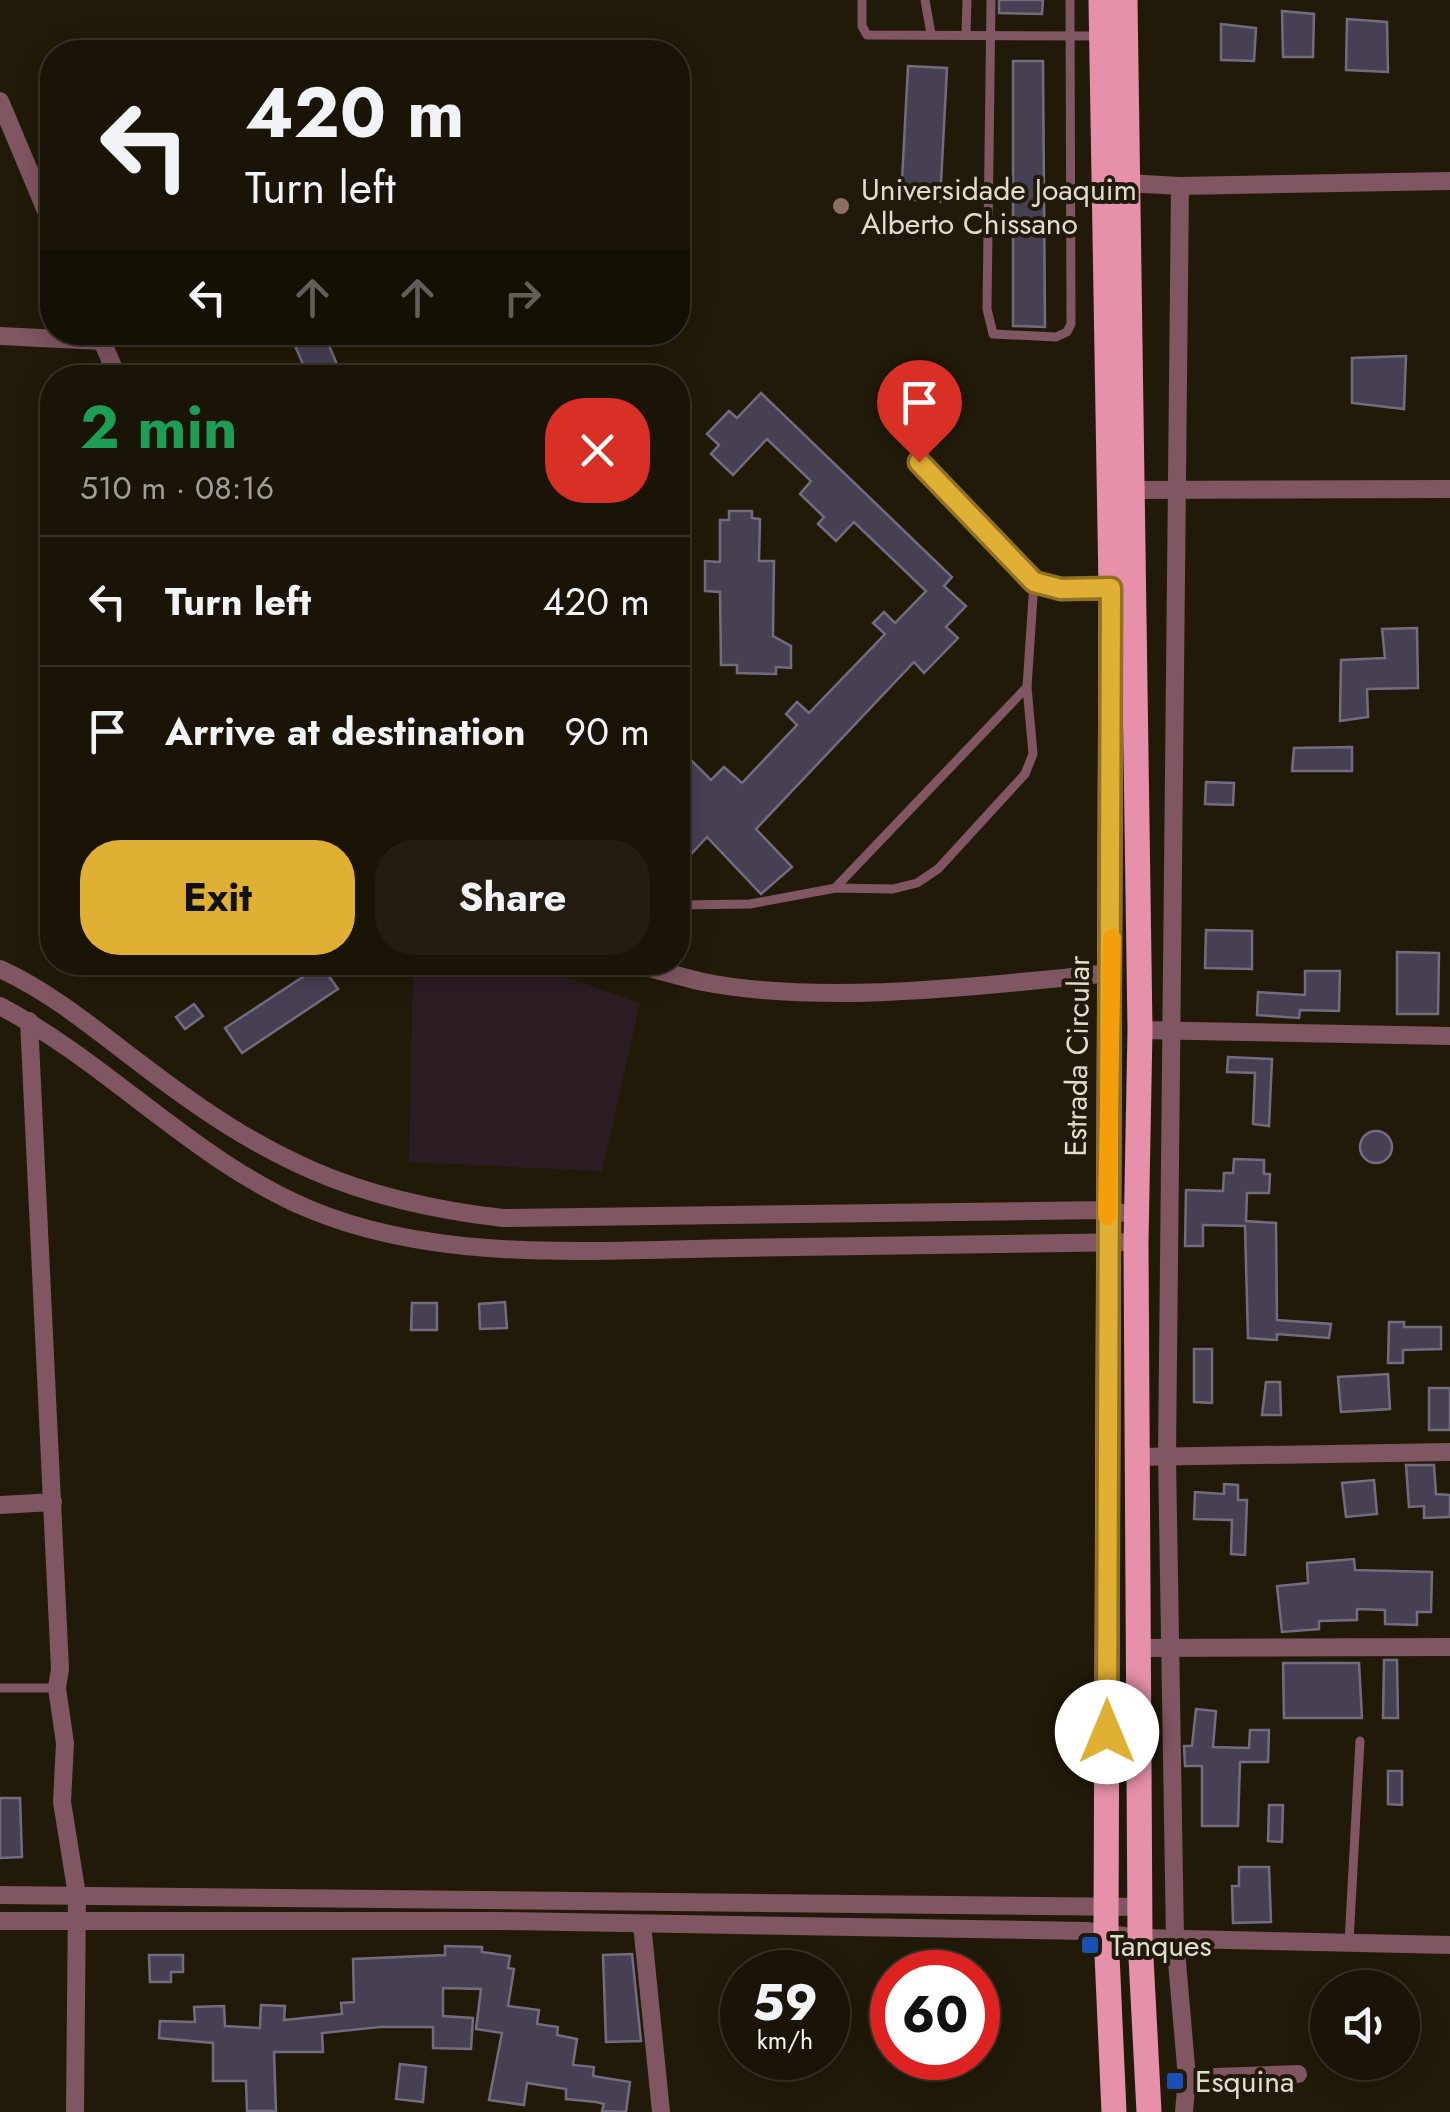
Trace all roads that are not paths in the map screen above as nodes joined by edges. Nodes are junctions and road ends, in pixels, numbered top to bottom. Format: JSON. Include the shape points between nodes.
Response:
{"nodes":[{"id":1,"x":862,"y":0,"type":"edge"},
{"id":2,"x":925,"y":0,"type":"edge"},
{"id":3,"x":967,"y":0,"type":"edge"},
{"id":4,"x":990,"y":0,"type":"edge"},
{"id":5,"x":1070,"y":0,"type":"edge"},
{"id":6,"x":1101,"y":0,"type":"edge"},
{"id":7,"x":1125,"y":0,"type":"edge"},
{"id":8,"x":930,"y":34,"type":"junction"},
{"id":9,"x":966,"y":34,"type":"junction"},
{"id":10,"x":990,"y":35,"type":"junction"},
{"id":11,"x":1101,"y":36,"type":"junction"},
{"id":12,"x":1070,"y":38,"type":"junction"},
{"id":13,"x":0,"y":101,"type":"edge"},
{"id":14,"x":1450,"y":181,"type":"edge"},
{"id":15,"x":1127,"y":183,"type":"junction"},
{"id":16,"x":1180,"y":186,"type":"junction"},
{"id":17,"x":40,"y":196,"type":"edge"},
{"id":18,"x":0,"y":336,"type":"edge"},
{"id":19,"x":40,"y":336,"type":"edge"},
{"id":20,"x":919,"y":462,"type":"dead end"},
{"id":21,"x":1450,"y":488,"type":"edge"},
{"id":22,"x":1130,"y":490,"type":"junction"},
{"id":23,"x":1176,"y":490,"type":"junction"},
{"id":24,"x":1034,"y":582,"type":"junction"},
{"id":25,"x":1111,"y":588,"type":"junction"},
{"id":26,"x":1028,"y":686,"type":"junction"},
{"id":27,"x":836,"y":888,"type":"junction"},
{"id":28,"x":690,"y":905,"type":"edge"},
{"id":29,"x":0,"y":969,"type":"edge"},
{"id":30,"x":1112,"y":973,"type":"junction"},
{"id":31,"x":679,"y":975,"type":"edge"},
{"id":32,"x":0,"y":1006,"type":"edge"},
{"id":33,"x":29,"y":1021,"type":"junction"},
{"id":34,"x":1140,"y":1030,"type":"junction"},
{"id":35,"x":1172,"y":1030,"type":"junction"},
{"id":36,"x":1450,"y":1036,"type":"edge"},
{"id":37,"x":1108,"y":1210,"type":"junction"},
{"id":38,"x":1136,"y":1216,"type":"junction"},
{"id":39,"x":1136,"y":1242,"type":"junction"},
{"id":40,"x":1107,"y":1243,"type":"junction"},
{"id":41,"x":1450,"y":1452,"type":"edge"},
{"id":42,"x":1167,"y":1456,"type":"junction"},
{"id":43,"x":1138,"y":1457,"type":"junction"},
{"id":44,"x":53,"y":1502,"type":"junction"},
{"id":45,"x":0,"y":1505,"type":"edge"},
{"id":46,"x":1450,"y":1647,"type":"edge"},
{"id":47,"x":1140,"y":1648,"type":"junction"},
{"id":48,"x":1172,"y":1651,"type":"junction"},
{"id":49,"x":0,"y":1688,"type":"edge"},
{"id":50,"x":56,"y":1688,"type":"junction"},
{"id":51,"x":1360,"y":1740,"type":"dead end"},
{"id":52,"x":0,"y":1895,"type":"edge"},
{"id":53,"x":78,"y":1895,"type":"junction"},
{"id":54,"x":1106,"y":1904,"type":"junction"},
{"id":55,"x":1140,"y":1907,"type":"junction"},
{"id":56,"x":0,"y":1920,"type":"edge"},
{"id":57,"x":78,"y":1923,"type":"junction"},
{"id":58,"x":642,"y":1924,"type":"junction"},
{"id":59,"x":1106,"y":1932,"type":"junction"},
{"id":60,"x":1140,"y":1938,"type":"junction"},
{"id":61,"x":1175,"y":1938,"type":"junction"},
{"id":62,"x":1349,"y":1942,"type":"junction"},
{"id":63,"x":1450,"y":1945,"type":"edge"},
{"id":64,"x":1298,"y":2074,"type":"dead end"},
{"id":65,"x":1187,"y":2078,"type":"junction"},
{"id":66,"x":75,"y":2112,"type":"edge"},
{"id":67,"x":661,"y":2112,"type":"edge"},
{"id":68,"x":1114,"y":2112,"type":"edge"},
{"id":69,"x":1149,"y":2112,"type":"edge"},
{"id":70,"x":1184,"y":2112,"type":"edge"}],
"edges":[{"from":1,"to":8,"type":"lane","via":[[868,35]]},
{"from":2,"to":8,"type":"lane"},
{"from":3,"to":9,"type":"lane"},
{"from":4,"to":10,"type":"lane"},
{"from":5,"to":12,"type":"lane"},
{"from":6,"to":11,"type":"main road","name":"Estrada Circular"},
{"from":7,"to":15,"type":"main road"},
{"from":8,"to":9,"type":"lane"},
{"from":9,"to":10,"type":"lane"},
{"from":10,"to":12,"type":"lane"},
{"from":10,"to":12,"type":"lane","via":[[987,309],[993,334],[1009,335],[1056,336],[1071,324]]},
{"from":11,"to":12,"type":"lane"},
{"from":11,"to":25,"type":"main road","name":"Estrada Circular"},
{"from":13,"to":17,"type":"street"},
{"from":14,"to":16,"type":"street"},
{"from":15,"to":16,"type":"street"},
{"from":15,"to":22,"type":"main road"},
{"from":16,"to":23,"type":"street"},
{"from":18,"to":19,"type":"street"},
{"from":20,"to":24,"type":"lane"},
{"from":21,"to":23,"type":"street"},
{"from":22,"to":23,"type":"street"},
{"from":22,"to":34,"type":"main road"},
{"from":23,"to":35,"type":"street"},
{"from":24,"to":25,"type":"lane"},
{"from":24,"to":26,"type":"lane"},
{"from":25,"to":30,"type":"main road","name":"Estrada Circular"},
{"from":26,"to":27,"type":"lane"},
{"from":26,"to":27,"type":"lane","via":[[1033,754],[1026,774],[938,869],[893,889]]},
{"from":27,"to":28,"type":"lane","via":[[766,902]]},
{"from":29,"to":37,"type":"street","via":[[255,1145],[313,1174],[436,1210],[503,1218]]},
{"from":30,"to":31,"type":"street","via":[[818,991]]},
{"from":30,"to":37,"type":"main road","name":"Estrada Circular"},
{"from":32,"to":33,"type":"street"},
{"from":33,"to":40,"type":"street","via":[[248,1179],[363,1227],[439,1242],[574,1251]]},
{"from":33,"to":44,"type":"street"},
{"from":34,"to":35,"type":"street"},
{"from":34,"to":38,"type":"main road"},
{"from":35,"to":36,"type":"street"},
{"from":35,"to":42,"type":"street"},
{"from":37,"to":38,"type":"street"},
{"from":37,"to":40,"type":"main road","name":"Estrada Circular"},
{"from":38,"to":39,"type":"main road"},
{"from":39,"to":40,"type":"street"},
{"from":39,"to":43,"type":"main road"},
{"from":40,"to":54,"type":"main road","name":"Estrada Circular"},
{"from":41,"to":42,"type":"street"},
{"from":42,"to":43,"type":"street"},
{"from":42,"to":48,"type":"street"},
{"from":43,"to":47,"type":"main road"},
{"from":44,"to":45,"type":"street"},
{"from":44,"to":50,"type":"street"},
{"from":46,"to":48,"type":"street"},
{"from":47,"to":48,"type":"street"},
{"from":47,"to":55,"type":"main road"},
{"from":48,"to":61,"type":"street"},
{"from":49,"to":50,"type":"lane"},
{"from":50,"to":53,"type":"street","via":[[66,1743],[62,1802]]},
{"from":51,"to":62,"type":"lane"},
{"from":52,"to":53,"type":"street"},
{"from":53,"to":54,"type":"street"},
{"from":53,"to":57,"type":"street"},
{"from":54,"to":55,"type":"street"},
{"from":54,"to":59,"type":"main road","name":"Estrada Circular"},
{"from":55,"to":60,"type":"main road"},
{"from":56,"to":57,"type":"street"},
{"from":57,"to":58,"type":"street"},
{"from":57,"to":66,"type":"street"},
{"from":58,"to":59,"type":"street"},
{"from":58,"to":67,"type":"street"},
{"from":59,"to":60,"type":"street"},
{"from":59,"to":68,"type":"main road","name":"Estrada Circular"},
{"from":60,"to":61,"type":"street"},
{"from":60,"to":69,"type":"main road"},
{"from":61,"to":62,"type":"street"},
{"from":61,"to":65,"type":"street"},
{"from":62,"to":63,"type":"street"},
{"from":64,"to":65,"type":"street"},
{"from":65,"to":70,"type":"street"}]}
